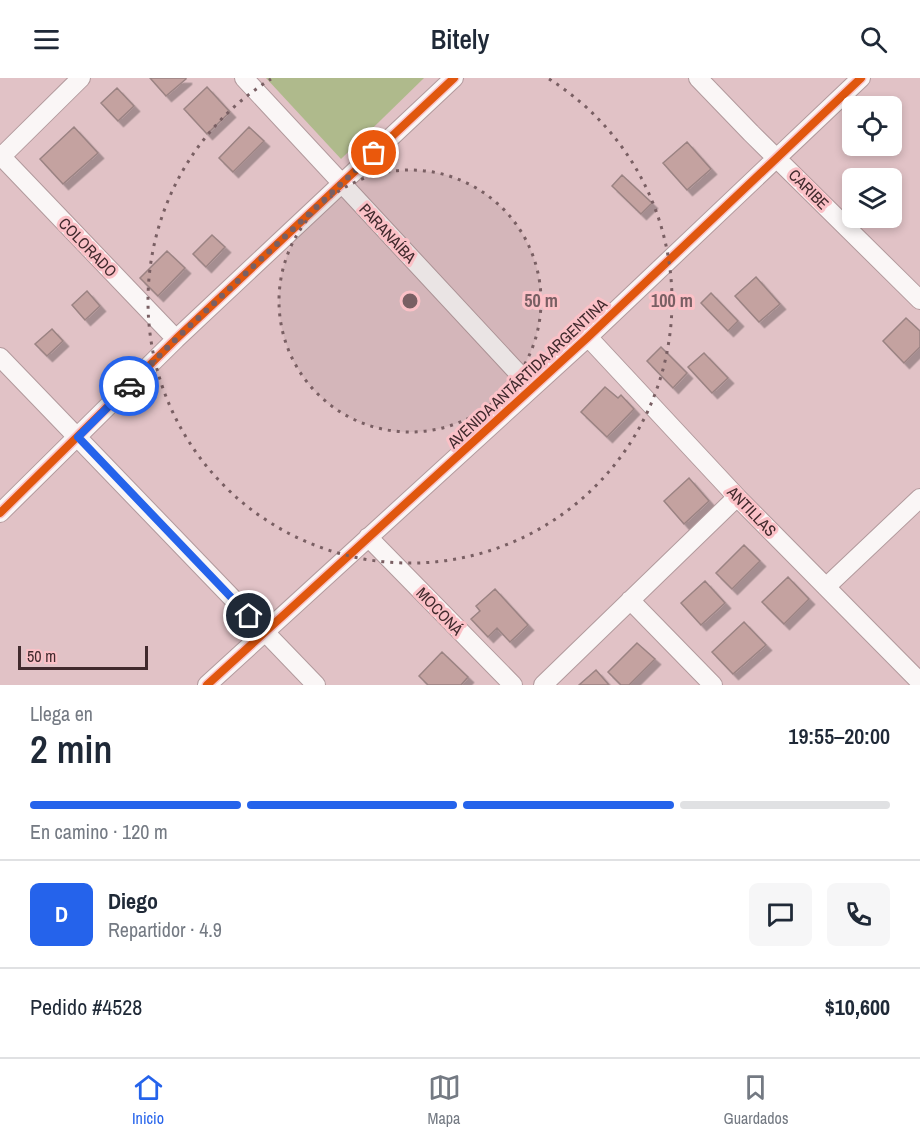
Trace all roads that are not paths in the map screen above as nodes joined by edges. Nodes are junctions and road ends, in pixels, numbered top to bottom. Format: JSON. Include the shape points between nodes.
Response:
{"nodes":[{"id":1,"x":81,"y":78,"type":"edge"},
{"id":2,"x":244,"y":78,"type":"edge"},
{"id":3,"x":454,"y":78,"type":"edge"},
{"id":4,"x":698,"y":78,"type":"edge"},
{"id":5,"x":861,"y":78,"type":"edge"},
{"id":6,"x":0,"y":156,"type":"edge"},
{"id":7,"x":777,"y":157,"type":"junction"},
{"id":8,"x":342,"y":183,"type":"junction"},
{"id":9,"x":920,"y":300,"type":"edge"},
{"id":10,"x":588,"y":337,"type":"junction"},
{"id":11,"x":176,"y":339,"type":"junction"},
{"id":12,"x":0,"y":357,"type":"edge"},
{"id":13,"x":532,"y":388,"type":"junction"},
{"id":14,"x":78,"y":437,"type":"junction"},
{"id":15,"x":737,"y":497,"type":"junction"},
{"id":16,"x":920,"y":498,"type":"edge"},
{"id":17,"x":0,"y":513,"type":"edge"},
{"id":18,"x":368,"y":537,"type":"junction"},
{"id":19,"x":826,"y":587,"type":"junction"},
{"id":20,"x":630,"y":600,"type":"junction"},
{"id":21,"x":264,"y":632,"type":"junction"},
{"id":22,"x":920,"y":682,"type":"edge"},
{"id":23,"x":207,"y":685,"type":"edge"},
{"id":24,"x":316,"y":685,"type":"edge"},
{"id":25,"x":513,"y":685,"type":"edge"},
{"id":26,"x":543,"y":685,"type":"edge"},
{"id":27,"x":713,"y":685,"type":"edge"}],
"edges":[{"from":1,"to":6,"type":"street"},
{"from":2,"to":8,"type":"street","name":"PARANAÍBA"},
{"from":3,"to":8,"type":"street"},
{"from":4,"to":7,"type":"street","name":"CARIBE"},
{"from":5,"to":7,"type":"street","name":"AVENIDA ANTÁRTIDA ARGENTINA"},
{"from":6,"to":11,"type":"street","name":"COLORADO"},
{"from":7,"to":9,"type":"street","name":"CARIBE"},
{"from":7,"to":10,"type":"street","name":"AVENIDA ANTÁRTIDA ARGENTINA"},
{"from":8,"to":11,"type":"street"},
{"from":8,"to":13,"type":"street","name":"PARANAÍBA"},
{"from":10,"to":13,"type":"street","name":"AVENIDA ANTÁRTIDA ARGENTINA"},
{"from":10,"to":15,"type":"street","name":"ANTILLAS"},
{"from":11,"to":14,"type":"street"},
{"from":12,"to":14,"type":"street"},
{"from":13,"to":18,"type":"street","name":"AVENIDA ANTÁRTIDA ARGENTINA"},
{"from":14,"to":17,"type":"street"},
{"from":14,"to":21,"type":"street"},
{"from":15,"to":19,"type":"street","name":"ANTILLAS"},
{"from":15,"to":20,"type":"street"},
{"from":16,"to":19,"type":"street"},
{"from":18,"to":21,"type":"street","name":"AVENIDA ANTÁRTIDA ARGENTINA"},
{"from":18,"to":25,"type":"street","name":"MOCONÁ"},
{"from":19,"to":22,"type":"street","name":"ANTILLAS"},
{"from":20,"to":26,"type":"street"},
{"from":20,"to":27,"type":"street"},
{"from":21,"to":23,"type":"street","name":"AVENIDA ANTÁRTIDA ARGENTINA"},
{"from":21,"to":24,"type":"street"}]}
